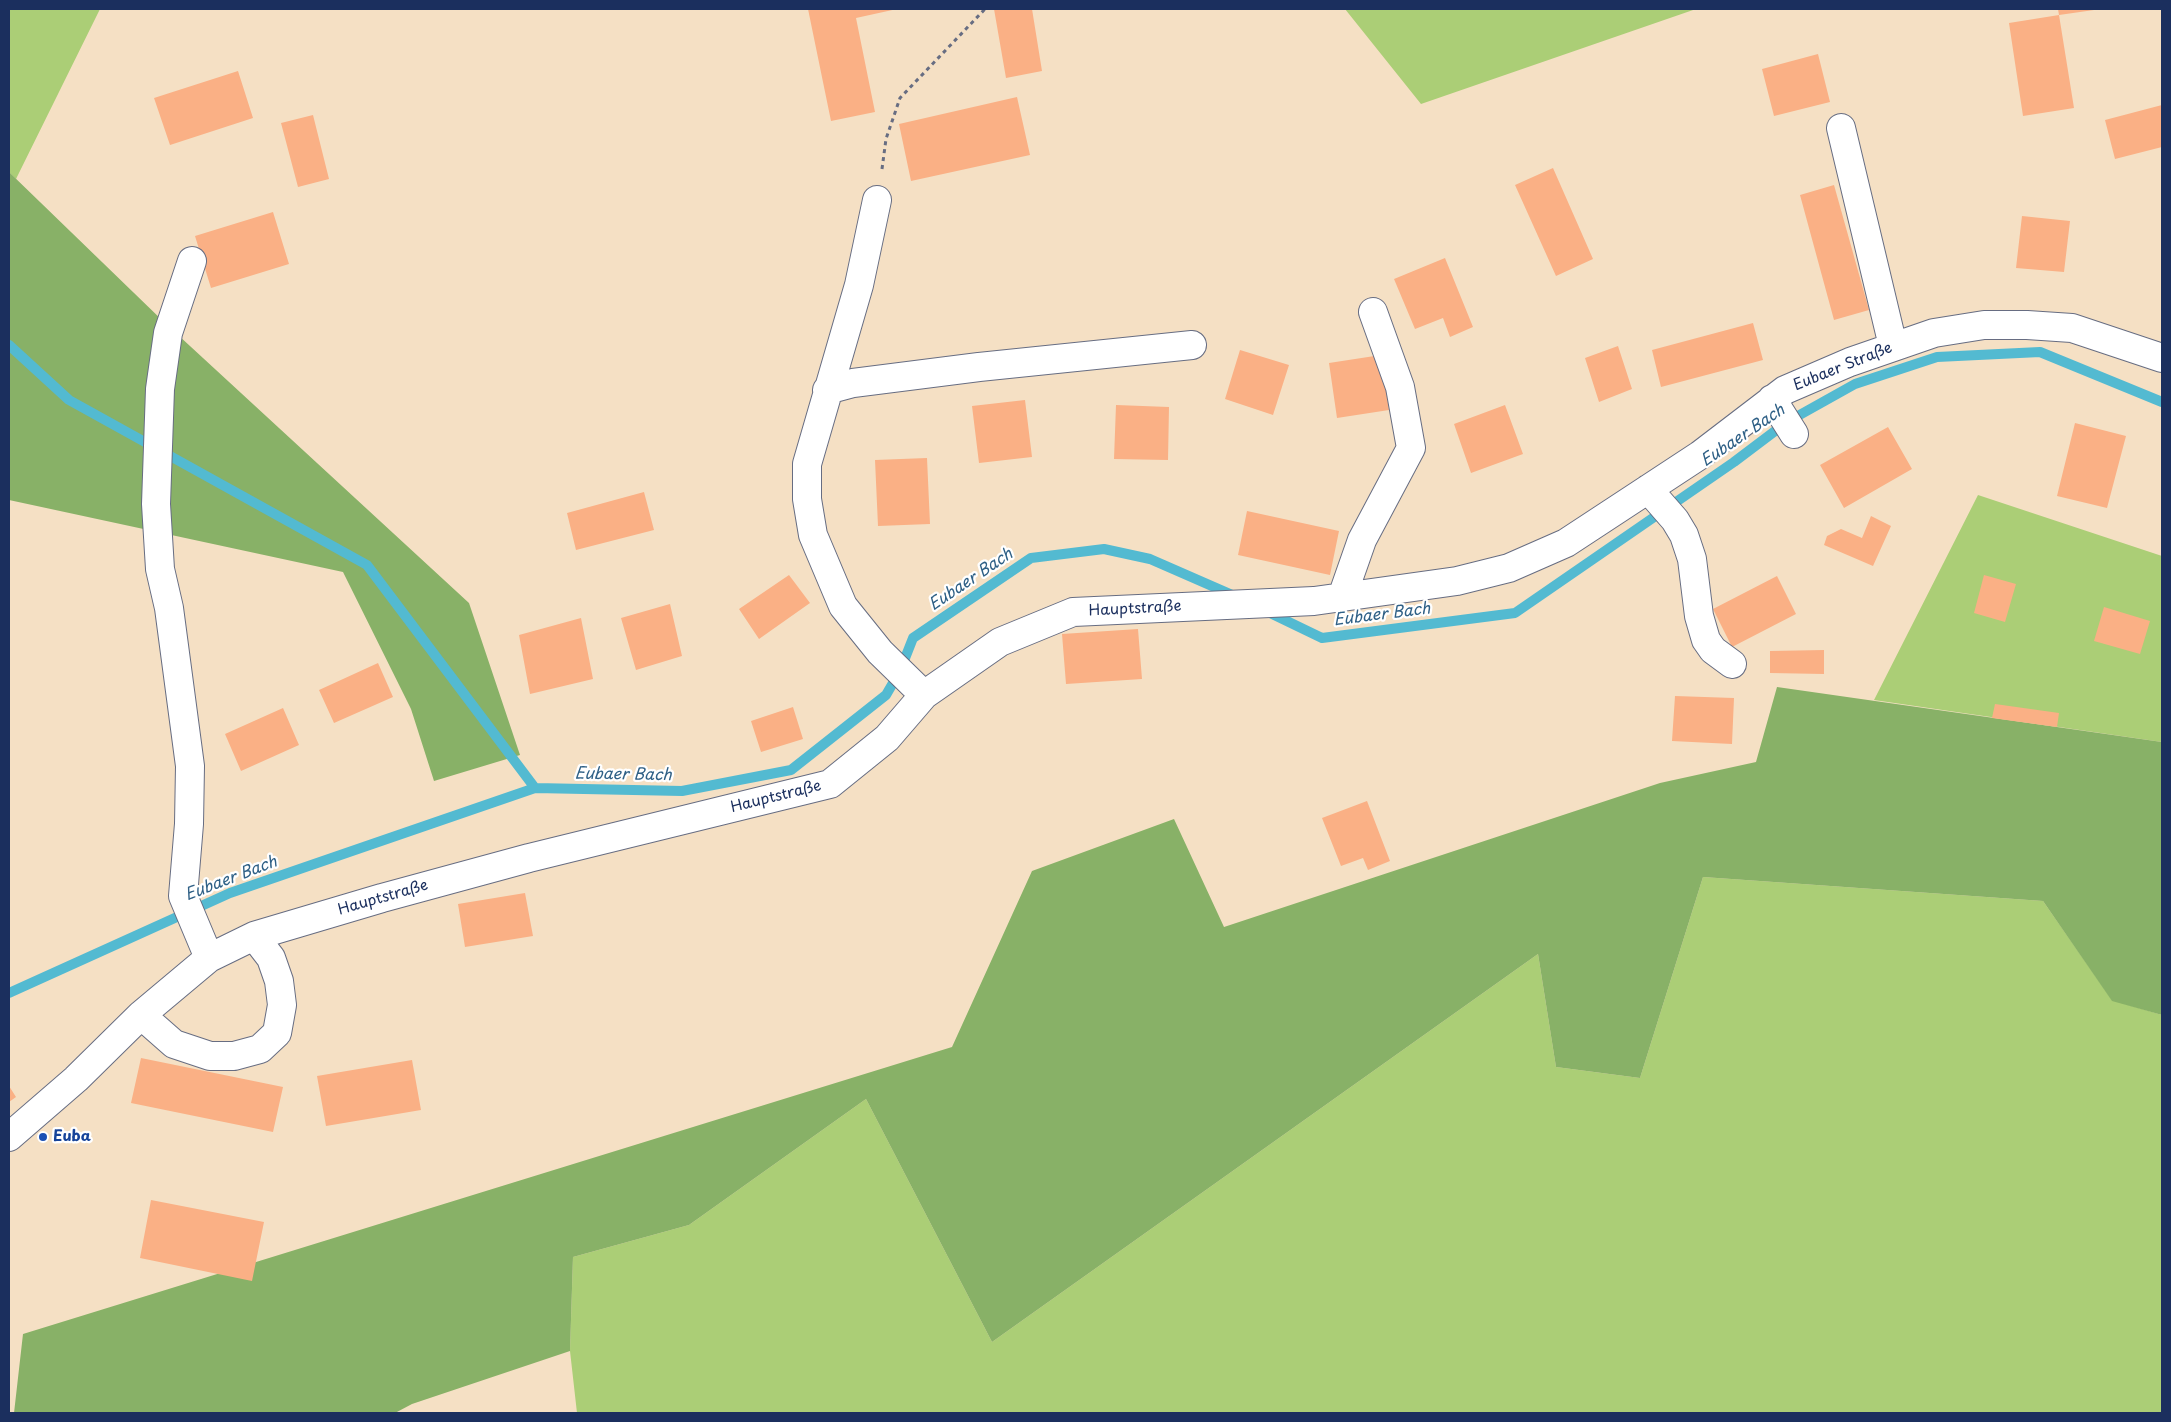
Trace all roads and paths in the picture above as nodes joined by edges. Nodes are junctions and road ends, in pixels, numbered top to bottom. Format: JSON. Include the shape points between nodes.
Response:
{"nodes":[{"id":1,"x":985,"y":9,"type":"edge"},
{"id":2,"x":1841,"y":128,"type":"dead end"},
{"id":3,"x":877,"y":200,"type":"joint"},
{"id":4,"x":192,"y":261,"type":"dead end"},
{"id":5,"x":1373,"y":312,"type":"dead end"},
{"id":6,"x":1192,"y":345,"type":"dead end"},
{"id":7,"x":1894,"y":346,"type":"junction"},
{"id":8,"x":2162,"y":358,"type":"edge"},
{"id":9,"x":827,"y":390,"type":"junction"},
{"id":10,"x":1772,"y":399,"type":"junction"},
{"id":11,"x":1794,"y":434,"type":"dead end"},
{"id":12,"x":1648,"y":488,"type":"junction"},
{"id":13,"x":1566,"y":543,"type":"joint"},
{"id":14,"x":1342,"y":598,"type":"junction"},
{"id":15,"x":1732,"y":664,"type":"dead end"},
{"id":16,"x":918,"y":688,"type":"junction"},
{"id":17,"x":254,"y":936,"type":"junction"},
{"id":18,"x":209,"y":958,"type":"junction"},
{"id":19,"x":141,"y":1015,"type":"junction"},
{"id":20,"x":9,"y":1137,"type":"edge"}],
"edges":[{"from":1,"to":3,"type":"path","via":[[900,98],[886,139]]},
{"from":2,"to":7,"type":"street"},
{"from":3,"to":9,"type":"street","via":[[858,285]]},
{"from":4,"to":18,"type":"street","via":[[168,333],[160,389],[156,504],[160,569],[169,608],[190,766],[183,896]]},
{"from":5,"to":14,"type":"street","via":[[1400,387],[1411,448],[1362,540]]},
{"from":6,"to":9,"type":"street","via":[[980,367],[853,383]]},
{"from":7,"to":8,"type":"street","name":"Eubaer Straße","via":[[1934,333],[1984,325],[2027,324],[2072,328]]},
{"from":7,"to":10,"type":"street","name":"Eubaer Straße","via":[[1785,390]]},
{"from":9,"to":16,"type":"street","via":[[807,464],[807,499],[813,535],[843,606],[880,652]]},
{"from":10,"to":11,"type":"street"},
{"from":10,"to":12,"type":"street","name":"Eubaer Straße","via":[[1700,455]]},
{"from":12,"to":13,"type":"street","name":"Eubaer Straße"},
{"from":12,"to":15,"type":"street","via":[[1684,535],[1692,559],[1701,627],[1713,650]]},
{"from":13,"to":14,"type":"street","name":"Hauptstraße","via":[[1509,568],[1458,581]]},
{"from":14,"to":16,"type":"street","name":"Hauptstraße","via":[[1073,612],[1000,642]]},
{"from":16,"to":17,"type":"street","name":"Hauptstraße","via":[[887,738],[830,784],[529,858]]},
{"from":17,"to":18,"type":"street","name":"Hauptstraße"},
{"from":17,"to":19,"type":"street","via":[[271,958],[279,981],[282,1006],[277,1033],[260,1049],[234,1056],[210,1056],[174,1044]]},
{"from":18,"to":19,"type":"street","name":"Hauptstraße"},
{"from":19,"to":20,"type":"street","name":"Hauptstraße"}]}
